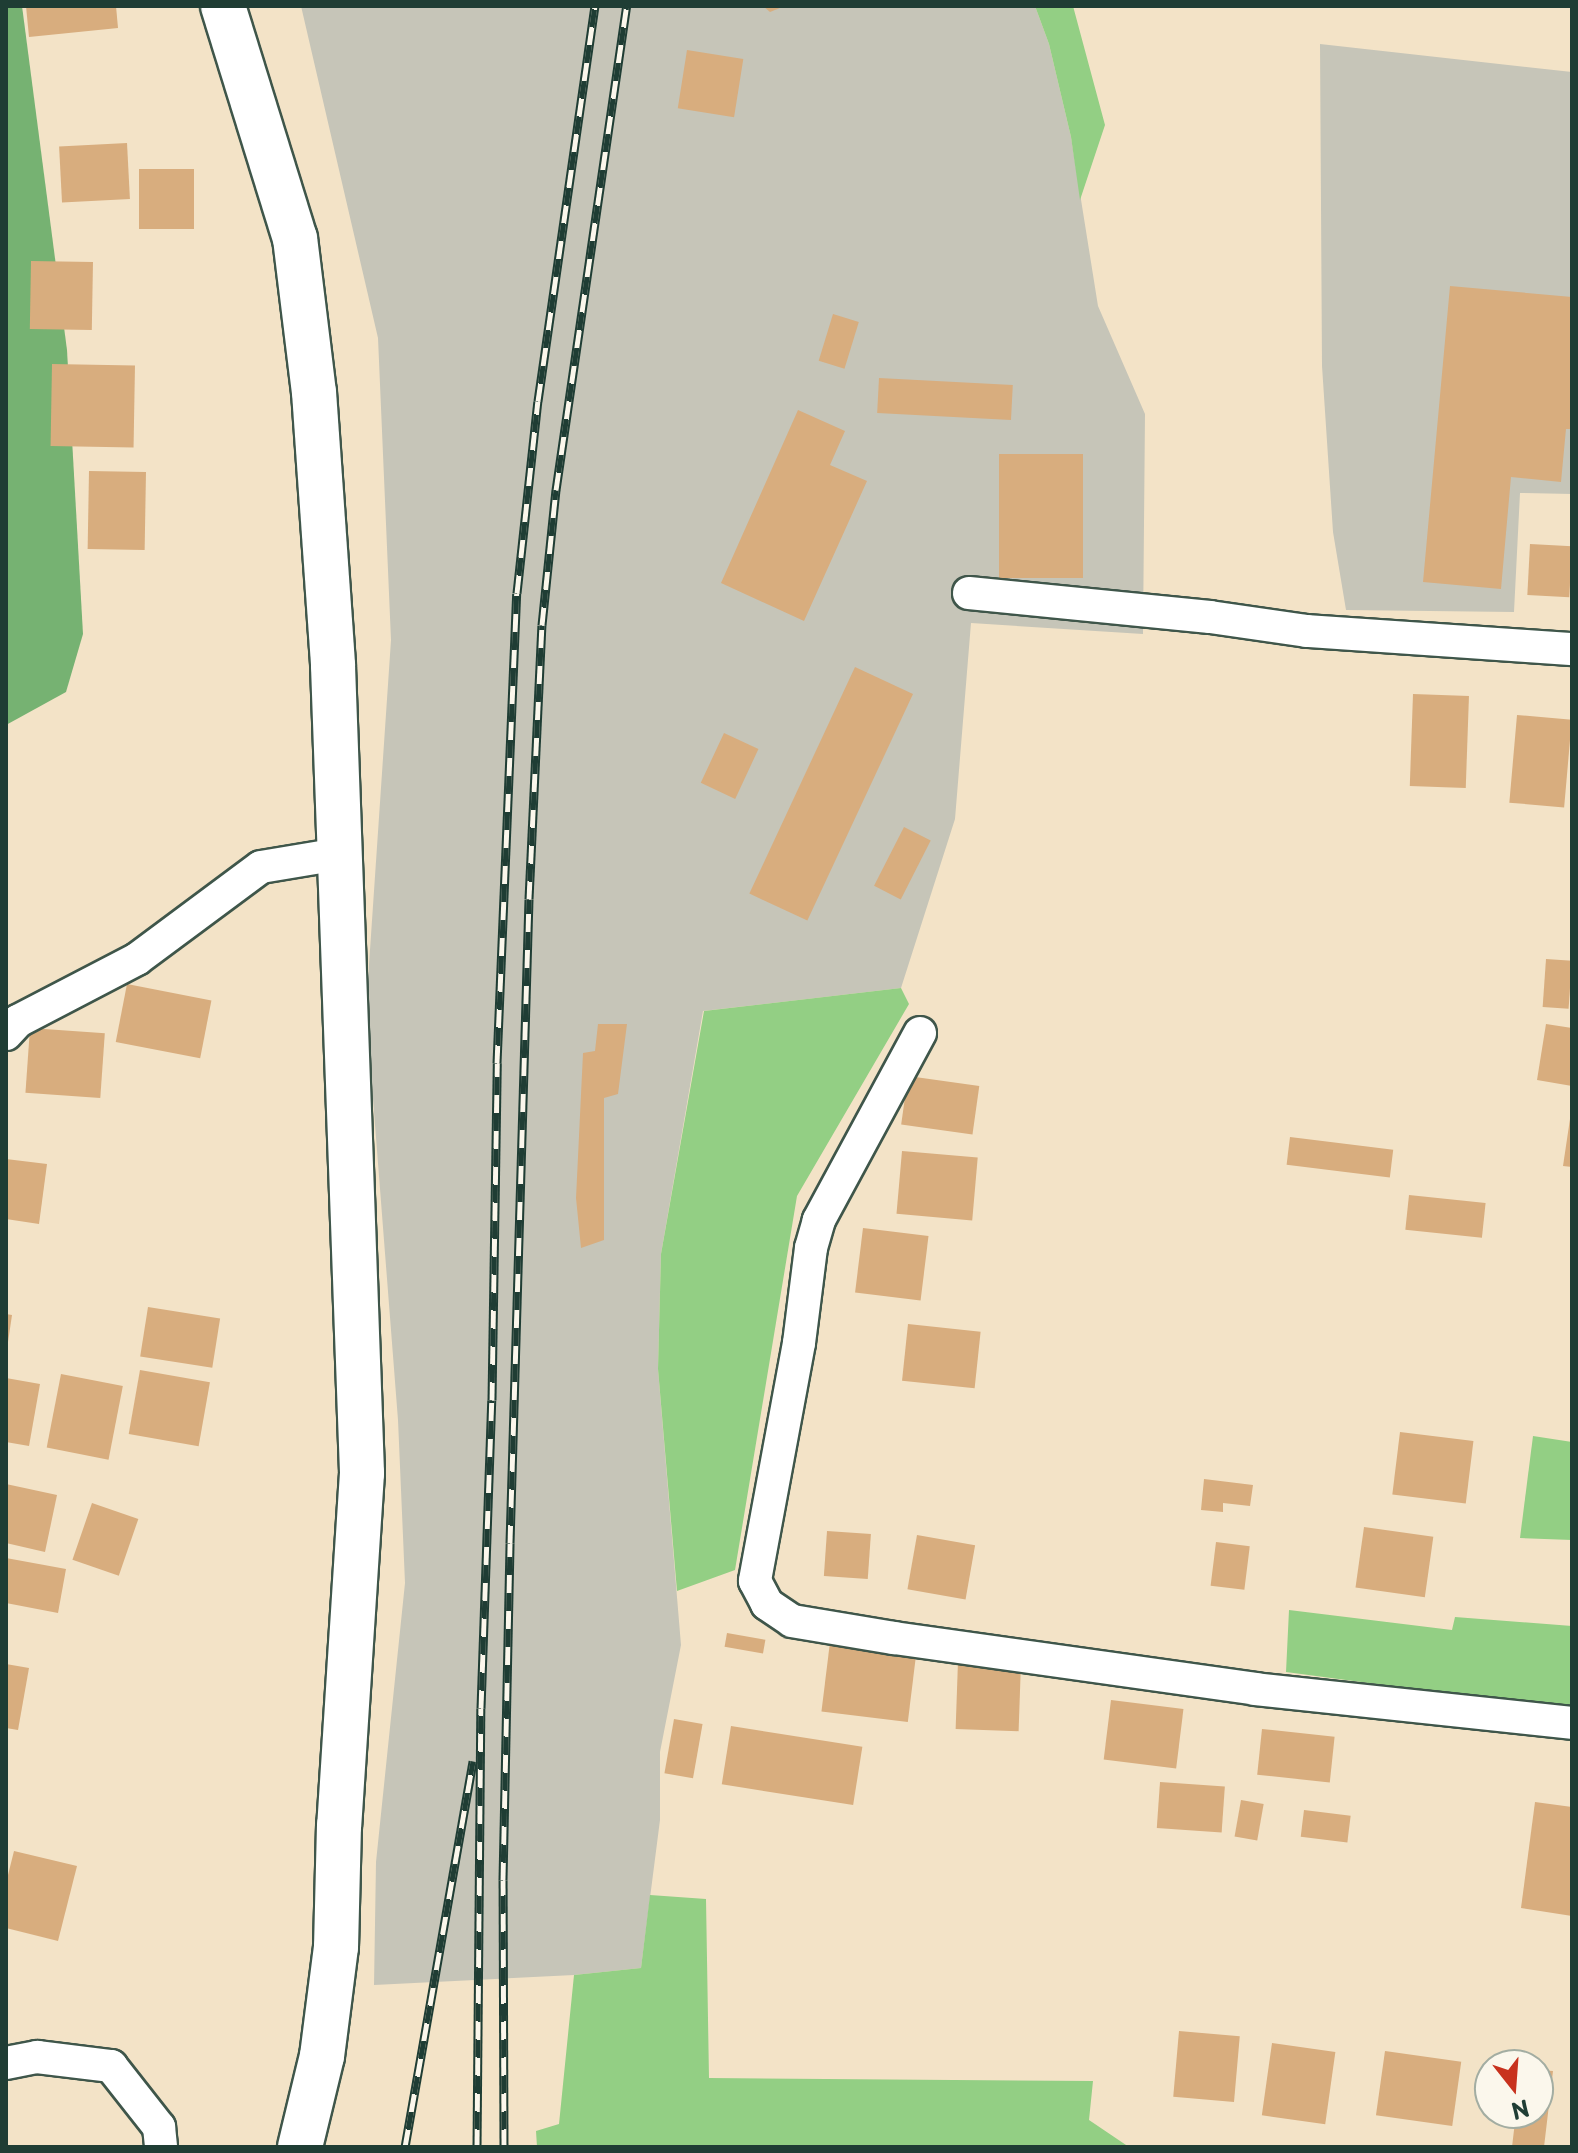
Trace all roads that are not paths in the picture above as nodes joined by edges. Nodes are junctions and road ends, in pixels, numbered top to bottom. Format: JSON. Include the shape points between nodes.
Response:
{"nodes":[{"id":1,"x":223,"y":6,"type":"edge"},
{"id":2,"x":969,"y":593,"type":"dead end"},
{"id":3,"x":1572,"y":649,"type":"edge"},
{"id":4,"x":339,"y":854,"type":"junction"},
{"id":5,"x":920,"y":1033,"type":"dead end"},
{"id":6,"x":6,"y":1034,"type":"edge"},
{"id":7,"x":1572,"y":1723,"type":"edge"},
{"id":8,"x":6,"y":2063,"type":"edge"},
{"id":9,"x":161,"y":2147,"type":"edge"},
{"id":10,"x":300,"y":2147,"type":"edge"}],
"edges":[{"from":1,"to":4,"type":"street","via":[[295,238],[314,392],[333,666]]},
{"from":2,"to":3,"type":"street","via":[[1307,631]]},
{"from":4,"to":6,"type":"street","via":[[261,867],[137,959],[18,1021]]},
{"from":4,"to":10,"type":"street","via":[[362,1473],[336,1947],[322,2056]]},
{"from":5,"to":7,"type":"street","via":[[833,1193],[811,1248],[755,1581],[767,1604],[792,1621],[894,1638],[1255,1689]]},
{"from":8,"to":9,"type":"street","via":[[37,2057],[111,2066],[159,2127]]}]}
